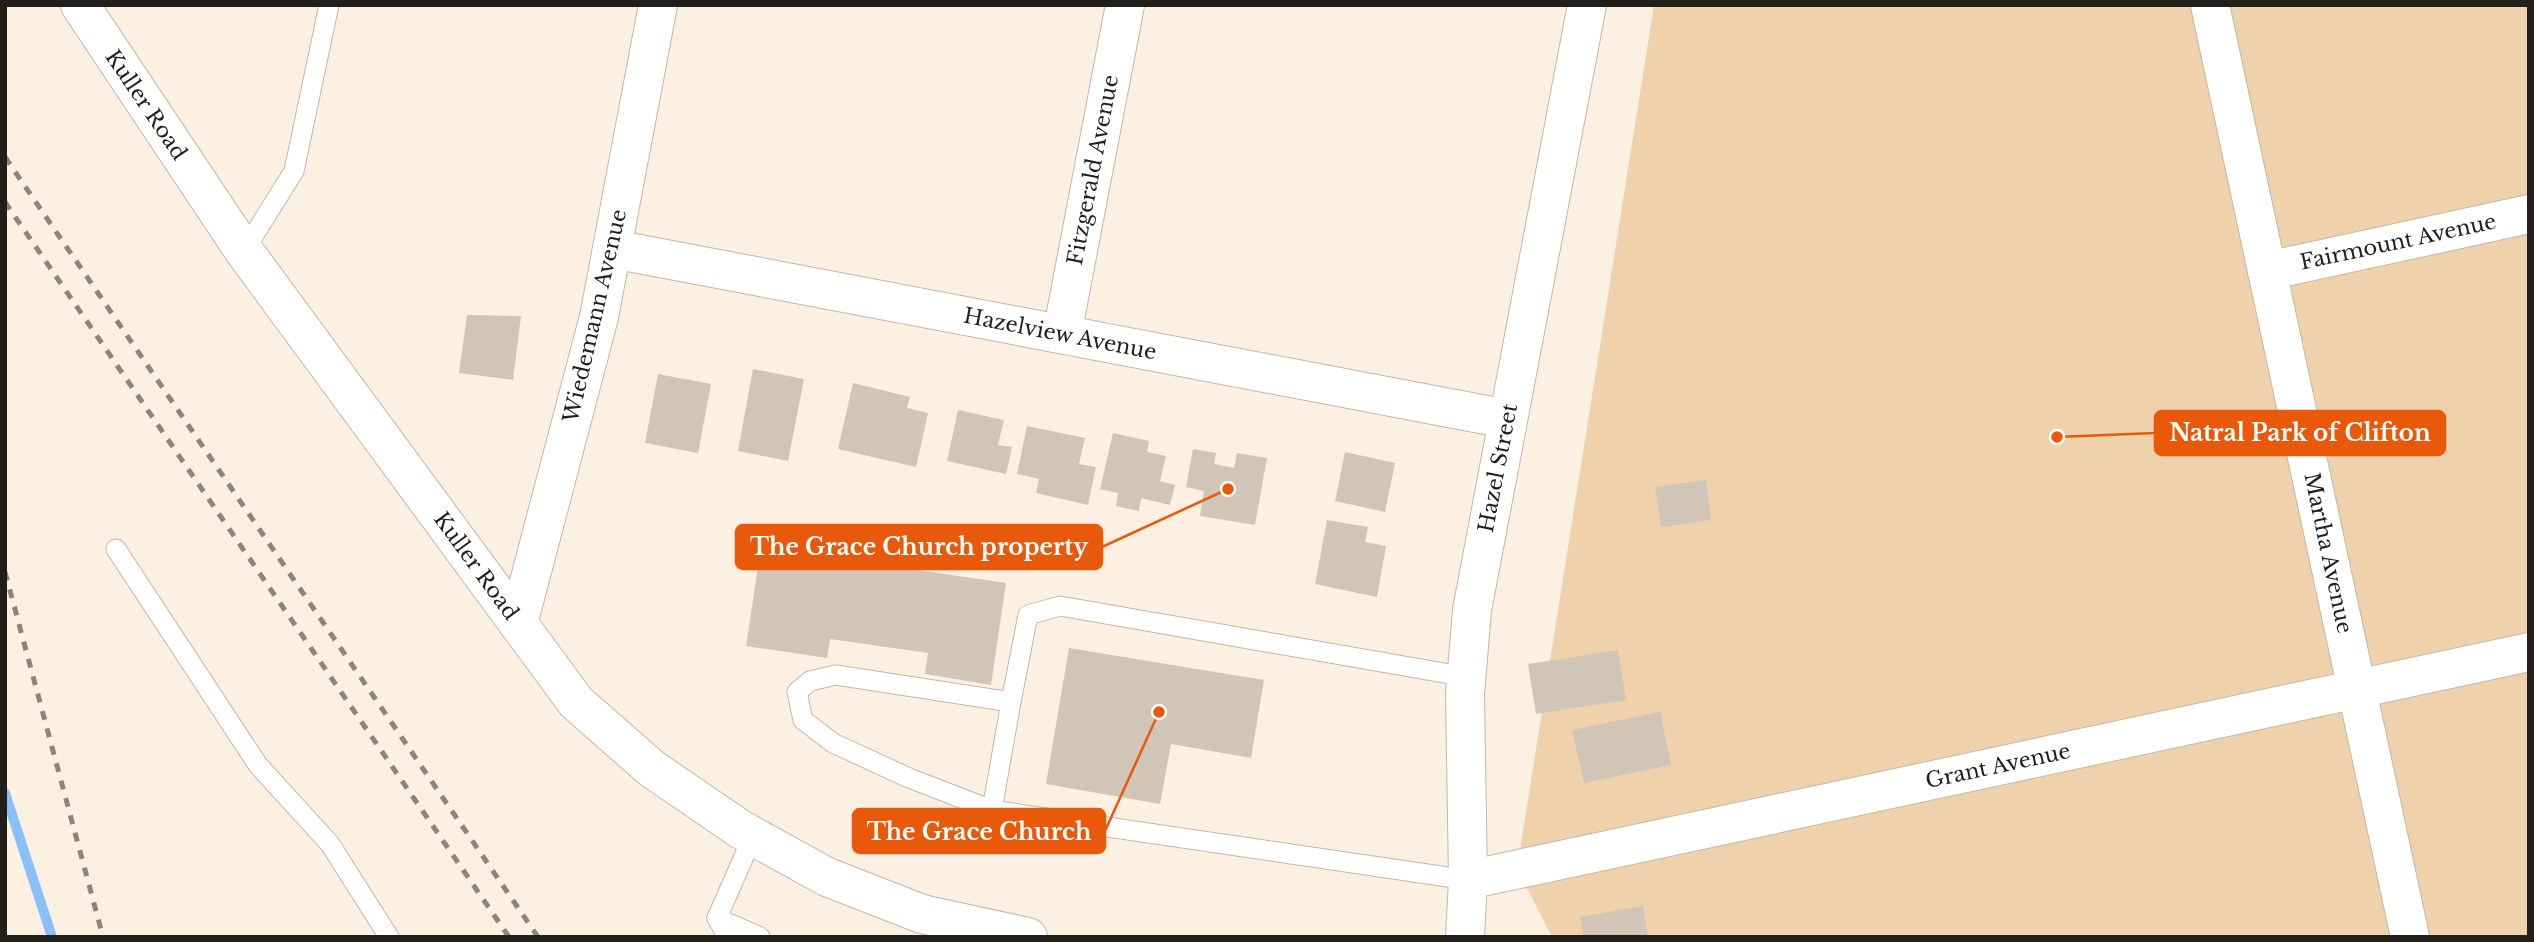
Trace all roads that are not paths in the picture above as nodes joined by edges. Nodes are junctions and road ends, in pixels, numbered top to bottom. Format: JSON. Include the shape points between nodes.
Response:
{"nodes":[{"id":1,"x":80,"y":5,"type":"edge"},
{"id":2,"x":329,"y":5,"type":"edge"},
{"id":3,"x":658,"y":5,"type":"edge"},
{"id":4,"x":1125,"y":5,"type":"edge"},
{"id":5,"x":1587,"y":5,"type":"edge"},
{"id":6,"x":2210,"y":5,"type":"edge"},
{"id":7,"x":2529,"y":214,"type":"edge"},
{"id":8,"x":613,"y":249,"type":"junction"},
{"id":9,"x":244,"y":251,"type":"junction"},
{"id":10,"x":2267,"y":271,"type":"junction"},
{"id":11,"x":1062,"y":334,"type":"junction"},
{"id":12,"x":1507,"y":419,"type":"junction"},
{"id":13,"x":116,"y":550,"type":"dead end"},
{"id":14,"x":518,"y":624,"type":"junction"},
{"id":15,"x":2529,"y":652,"type":"edge"},
{"id":16,"x":1467,"y":677,"type":"junction"},
{"id":17,"x":2357,"y":689,"type":"junction"},
{"id":18,"x":1011,"y":702,"type":"junction"},
{"id":19,"x":992,"y":810,"type":"junction"},
{"id":20,"x":753,"y":836,"type":"junction"},
{"id":21,"x":1468,"y":880,"type":"junction"},
{"id":22,"x":717,"y":918,"type":"junction"},
{"id":23,"x":389,"y":937,"type":"edge"},
{"id":24,"x":728,"y":937,"type":"edge"},
{"id":25,"x":760,"y":937,"type":"edge"},
{"id":26,"x":1028,"y":937,"type":"edge"},
{"id":27,"x":1465,"y":937,"type":"edge"},
{"id":28,"x":1488,"y":937,"type":"edge"},
{"id":29,"x":2410,"y":937,"type":"edge"}],
"edges":[{"from":1,"to":9,"type":"street","name":"Kuller Road"},
{"from":2,"to":9,"type":"lane","via":[[294,171]]},
{"from":3,"to":8,"type":"street","name":"Wiedemann Avenue"},
{"from":4,"to":11,"type":"street","name":"Fitzgerald Avenue"},
{"from":5,"to":12,"type":"street","name":"Hazel Street"},
{"from":6,"to":10,"type":"street","name":"Martha Avenue"},
{"from":7,"to":10,"type":"street","name":"Fairmount Avenue"},
{"from":8,"to":11,"type":"street","name":"Hazelview Avenue"},
{"from":8,"to":14,"type":"street","name":"Wiedemann Avenue"},
{"from":9,"to":14,"type":"street","name":"Kuller Road"},
{"from":10,"to":17,"type":"street","name":"Martha Avenue"},
{"from":11,"to":12,"type":"street","name":"Hazelview Avenue"},
{"from":12,"to":16,"type":"street","name":"Hazel Street","via":[[1472,610]]},
{"from":13,"to":23,"type":"lane","via":[[258,765],[330,844]]},
{"from":14,"to":20,"type":"street","name":"Kuller Road","via":[[576,702],[651,768]]},
{"from":15,"to":17,"type":"street","name":"Grant Avenue"},
{"from":16,"to":18,"type":"lane","via":[[1060,606],[1028,615]]},
{"from":16,"to":21,"type":"street","name":"Hazel Street"},
{"from":17,"to":21,"type":"street","name":"Grant Avenue"},
{"from":17,"to":29,"type":"street","name":"Martha Avenue"},
{"from":18,"to":19,"type":"lane"},
{"from":18,"to":19,"type":"lane","via":[[836,675],[810,681],[797,692],[803,720],[833,743]]},
{"from":19,"to":21,"type":"lane"},
{"from":20,"to":22,"type":"lane"},
{"from":20,"to":26,"type":"street","name":"Kuller Road","via":[[827,877],[922,914]]},
{"from":21,"to":27,"type":"street","name":"Hazel Street"},
{"from":21,"to":28,"type":"street"},
{"from":22,"to":24,"type":"lane"},
{"from":22,"to":25,"type":"lane"}]}
